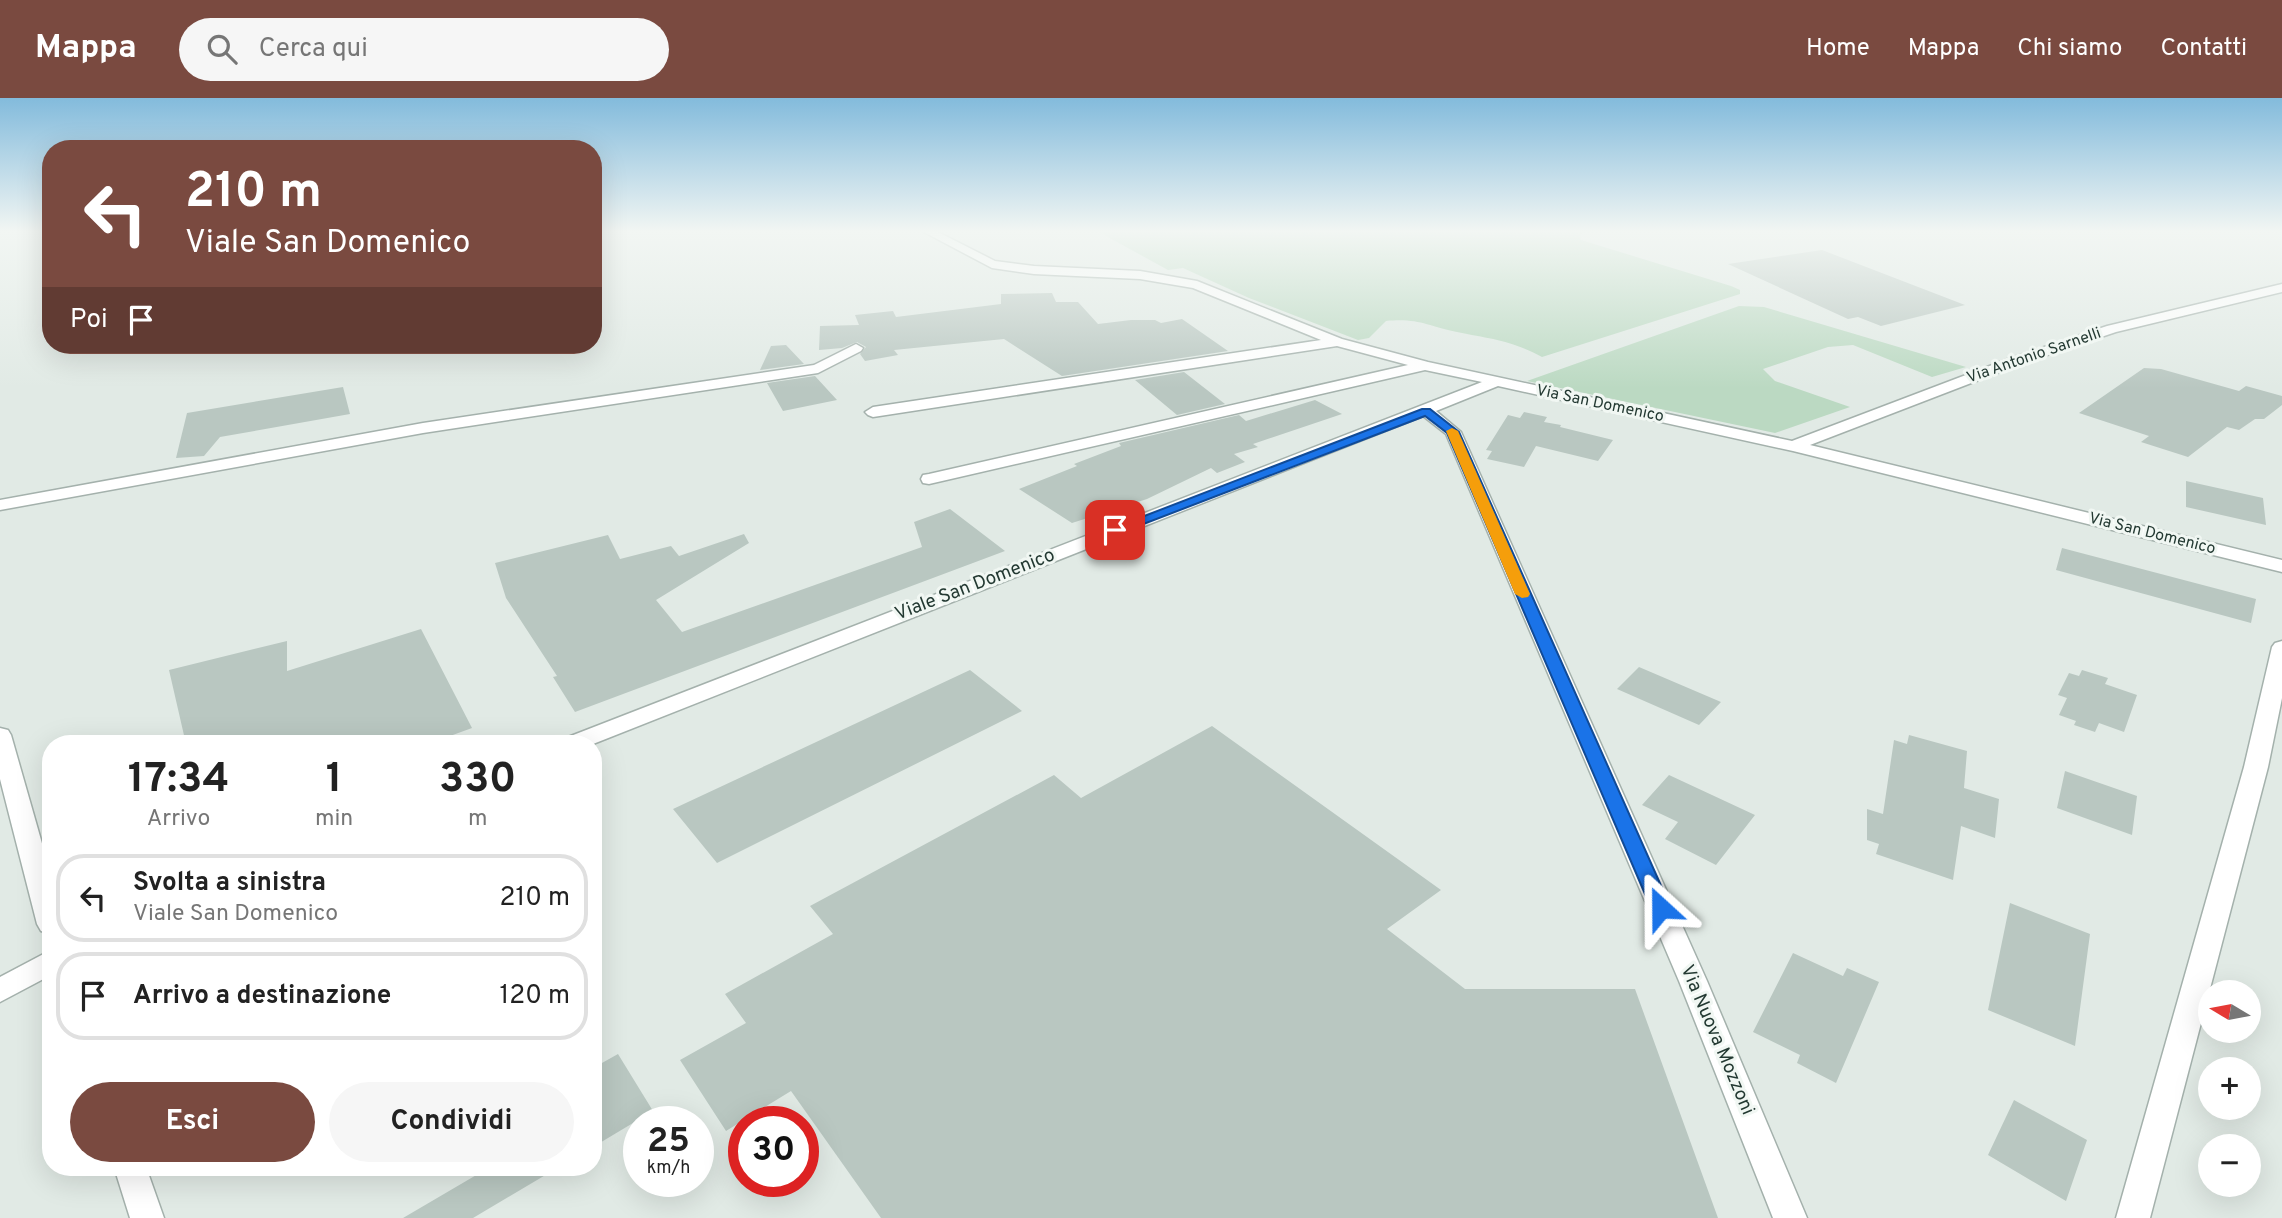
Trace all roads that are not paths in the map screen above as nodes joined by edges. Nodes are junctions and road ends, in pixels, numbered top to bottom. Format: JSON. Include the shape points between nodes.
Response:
{"nodes":[{"id":1,"x":1187,"y":283,"type":"edge"},
{"id":2,"x":2282,"y":288,"type":"edge"},
{"id":3,"x":1337,"y":342,"type":"junction"},
{"id":4,"x":856,"y":348,"type":"dead end"},
{"id":5,"x":1426,"y":366,"type":"junction"},
{"id":6,"x":1496,"y":382,"type":"junction"},
{"id":7,"x":1426,"y":411,"type":"junction"},
{"id":8,"x":873,"y":412,"type":"dead end"},
{"id":9,"x":1793,"y":446,"type":"junction"},
{"id":10,"x":929,"y":479,"type":"dead end"},
{"id":11,"x":0,"y":505,"type":"edge"},
{"id":12,"x":2282,"y":566,"type":"edge"},
{"id":13,"x":2282,"y":647,"type":"edge"},
{"id":14,"x":0,"y":735,"type":"edge"},
{"id":15,"x":594,"y":735,"type":"edge"},
{"id":16,"x":42,"y":891,"type":"edge"},
{"id":17,"x":42,"y":966,"type":"edge"},
{"id":18,"x":0,"y":991,"type":"edge"},
{"id":19,"x":133,"y":1176,"type":"edge"},
{"id":20,"x":147,"y":1218,"type":"edge"},
{"id":21,"x":1790,"y":1218,"type":"edge"},
{"id":22,"x":2133,"y":1218,"type":"edge"}],
"edges":[{"from":1,"to":3,"type":"street","name":"Via San Domenico"},
{"from":2,"to":9,"type":"street","name":"Via Antonio Sarnelli","via":[[2112,329]]},
{"from":3,"to":5,"type":"street","name":"Via San Domenico"},
{"from":3,"to":8,"type":"street"},
{"from":4,"to":11,"type":"street","via":[[818,369],[423,428]]},
{"from":5,"to":6,"type":"street","name":"Via San Domenico"},
{"from":5,"to":10,"type":"street"},
{"from":6,"to":7,"type":"street","name":"Viale San Domenico"},
{"from":6,"to":9,"type":"street","name":"Via San Domenico"},
{"from":7,"to":15,"type":"street","name":"Viale San Domenico"},
{"from":7,"to":21,"type":"street","name":"Via Nuova Mozzoni","via":[[1453,432],[1693,981]]},
{"from":9,"to":12,"type":"street","name":"Via San Domenico"},
{"from":13,"to":22,"type":"street","via":[[2256,767]]},
{"from":14,"to":16,"type":"street"},
{"from":17,"to":18,"type":"street"},
{"from":19,"to":20,"type":"street"}]}
